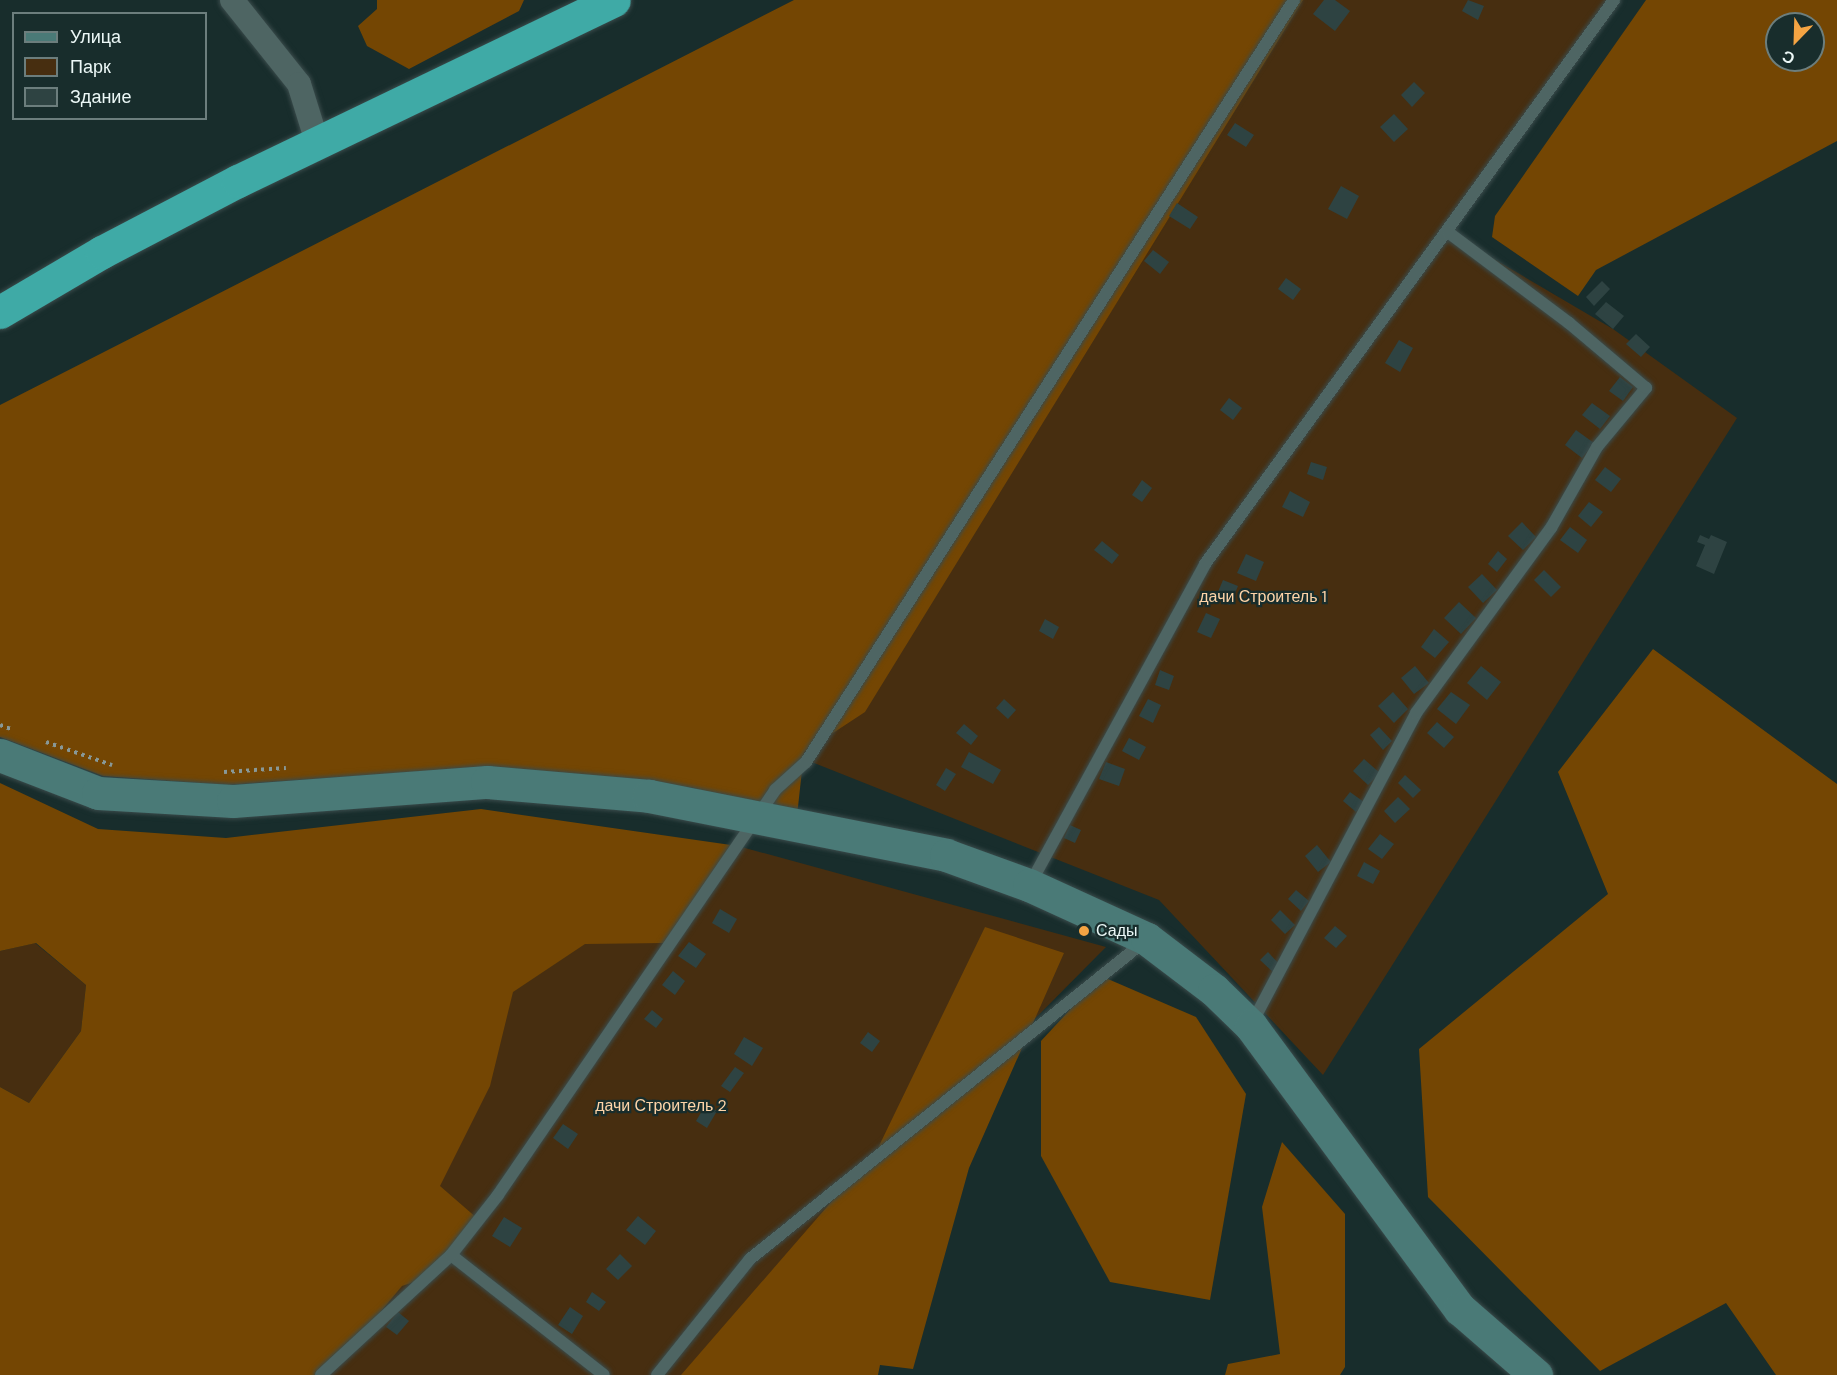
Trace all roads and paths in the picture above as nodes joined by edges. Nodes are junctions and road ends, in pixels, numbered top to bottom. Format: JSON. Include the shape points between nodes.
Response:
{"nodes":[{"id":1,"x":232,"y":0,"type":"edge"},
{"id":2,"x":614,"y":0,"type":"edge"},
{"id":3,"x":1294,"y":0,"type":"edge"},
{"id":4,"x":1614,"y":0,"type":"edge"},
{"id":5,"x":318,"y":146,"type":"junction"},
{"id":6,"x":1448,"y":232,"type":"junction"},
{"id":7,"x":0,"y":312,"type":"edge"},
{"id":8,"x":0,"y":755,"type":"edge"},
{"id":9,"x":759,"y":818,"type":"junction"},
{"id":10,"x":1029,"y":885,"type":"junction"},
{"id":11,"x":1147,"y":939,"type":"junction"},
{"id":12,"x":1251,"y":1026,"type":"junction"},
{"id":13,"x":450,"y":1255,"type":"junction"},
{"id":14,"x":321,"y":1375,"type":"edge"},
{"id":15,"x":604,"y":1375,"type":"edge"},
{"id":16,"x":657,"y":1375,"type":"edge"},
{"id":17,"x":1536,"y":1375,"type":"edge"}],
"edges":[{"from":1,"to":5,"type":"street","via":[[299,84]]},
{"from":2,"to":5,"type":"highway"},
{"from":3,"to":9,"type":"lane","via":[[806,762],[775,790]]},
{"from":4,"to":6,"type":"lane"},
{"from":5,"to":7,"type":"highway","via":[[238,181]]},
{"from":6,"to":10,"type":"lane","via":[[1205,564]]},
{"from":6,"to":12,"type":"lane","via":[[1569,322],[1646,388],[1597,447],[1551,528],[1416,712]]},
{"from":8,"to":9,"type":"street","via":[[98,793],[233,801],[487,782],[649,796]]},
{"from":9,"to":10,"type":"street","via":[[946,855]]},
{"from":9,"to":13,"type":"lane","via":[[498,1195]]},
{"from":10,"to":11,"type":"street"},
{"from":11,"to":12,"type":"street","via":[[1206,983]]},
{"from":11,"to":16,"type":"lane","via":[[750,1259]]},
{"from":12,"to":17,"type":"street","via":[[1460,1309]]},
{"from":13,"to":14,"type":"lane"},
{"from":13,"to":15,"type":"lane"}]}
